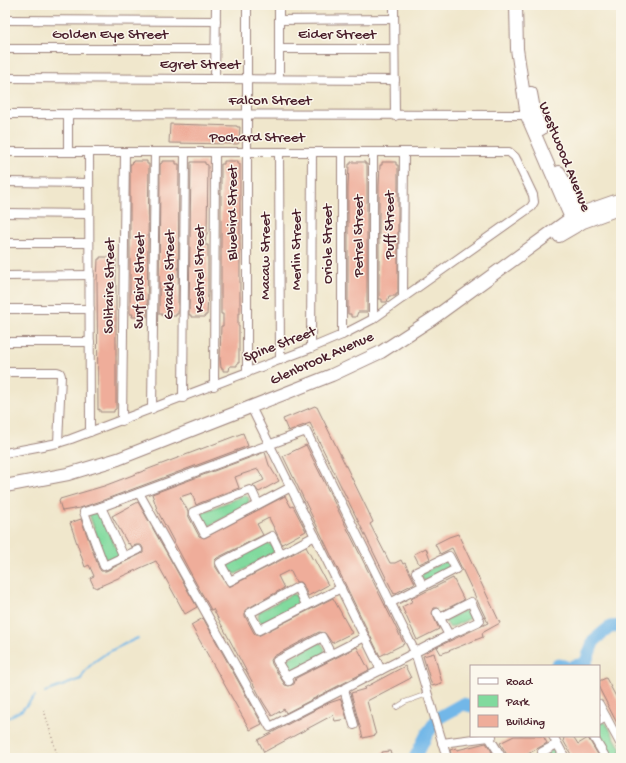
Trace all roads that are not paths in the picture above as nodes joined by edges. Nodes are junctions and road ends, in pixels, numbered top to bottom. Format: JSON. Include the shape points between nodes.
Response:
{"nodes":[{"id":1,"x":216,"y":5,"type":"edge"},
{"id":2,"x":247,"y":5,"type":"edge"},
{"id":3,"x":279,"y":5,"type":"edge"},
{"id":4,"x":394,"y":5,"type":"edge"},
{"id":5,"x":516,"y":5,"type":"edge"},
{"id":6,"x":523,"y":5,"type":"edge"},
{"id":7,"x":5,"y":20,"type":"edge"},
{"id":8,"x":279,"y":20,"type":"junction"},
{"id":9,"x":394,"y":20,"type":"junction"},
{"id":10,"x":216,"y":21,"type":"junction"},
{"id":11,"x":5,"y":49,"type":"edge"},
{"id":12,"x":215,"y":49,"type":"junction"},
{"id":13,"x":279,"y":49,"type":"junction"},
{"id":14,"x":394,"y":49,"type":"junction"},
{"id":15,"x":5,"y":78,"type":"edge"},
{"id":16,"x":215,"y":79,"type":"junction"},
{"id":17,"x":247,"y":79,"type":"junction"},
{"id":18,"x":279,"y":79,"type":"junction"},
{"id":19,"x":394,"y":80,"type":"junction"},
{"id":20,"x":5,"y":114,"type":"edge"},
{"id":21,"x":68,"y":115,"type":"junction"},
{"id":22,"x":247,"y":115,"type":"junction"},
{"id":23,"x":531,"y":115,"type":"junction"},
{"id":24,"x":394,"y":116,"type":"junction"},
{"id":25,"x":5,"y":152,"type":"edge"},
{"id":26,"x":68,"y":152,"type":"junction"},
{"id":27,"x":89,"y":152,"type":"junction"},
{"id":28,"x":126,"y":152,"type":"junction"},
{"id":29,"x":155,"y":152,"type":"junction"},
{"id":30,"x":185,"y":152,"type":"junction"},
{"id":31,"x":215,"y":152,"type":"junction"},
{"id":32,"x":247,"y":152,"type":"junction"},
{"id":33,"x":279,"y":152,"type":"junction"},
{"id":34,"x":312,"y":152,"type":"junction"},
{"id":35,"x":342,"y":152,"type":"junction"},
{"id":36,"x":373,"y":152,"type":"junction"},
{"id":37,"x":404,"y":152,"type":"junction"},
{"id":38,"x":5,"y":182,"type":"edge"},
{"id":39,"x":89,"y":183,"type":"junction"},
{"id":40,"x":621,"y":199,"type":"edge"},
{"id":41,"x":534,"y":202,"type":"joint"},
{"id":42,"x":621,"y":208,"type":"edge"},
{"id":43,"x":5,"y":213,"type":"edge"},
{"id":44,"x":89,"y":214,"type":"junction"},
{"id":45,"x":585,"y":216,"type":"junction"},
{"id":46,"x":572,"y":222,"type":"junction"},
{"id":47,"x":5,"y":243,"type":"edge"},
{"id":48,"x":89,"y":243,"type":"junction"},
{"id":49,"x":90,"y":275,"type":"junction"},
{"id":50,"x":5,"y":276,"type":"edge"},
{"id":51,"x":404,"y":298,"type":"junction"},
{"id":52,"x":5,"y":308,"type":"edge"},
{"id":53,"x":90,"y":309,"type":"junction"},
{"id":54,"x":373,"y":319,"type":"junction"},
{"id":55,"x":342,"y":335,"type":"junction"},
{"id":56,"x":5,"y":342,"type":"edge"},
{"id":57,"x":90,"y":342,"type":"junction"},
{"id":58,"x":311,"y":348,"type":"junction"},
{"id":59,"x":280,"y":360,"type":"junction"},
{"id":60,"x":5,"y":372,"type":"edge"},
{"id":61,"x":247,"y":373,"type":"junction"},
{"id":62,"x":214,"y":386,"type":"junction"},
{"id":63,"x":183,"y":398,"type":"junction"},
{"id":64,"x":152,"y":409,"type":"junction"},
{"id":65,"x":254,"y":413,"type":"junction"},
{"id":66,"x":122,"y":421,"type":"junction"},
{"id":67,"x":90,"y":432,"type":"junction"},
{"id":68,"x":58,"y":443,"type":"junction"},
{"id":69,"x":270,"y":445,"type":"junction"},
{"id":70,"x":5,"y":453,"type":"edge"},
{"id":71,"x":5,"y":486,"type":"edge"},
{"id":72,"x":291,"y":487,"type":"junction"},
{"id":73,"x":5,"y":493,"type":"edge"},
{"id":74,"x":139,"y":493,"type":"junction"},
{"id":75,"x":258,"y":504,"type":"junction"},
{"id":76,"x":101,"y":507,"type":"junction"},
{"id":77,"x":315,"y":536,"type":"junction"},
{"id":78,"x":138,"y":550,"type":"dead end"},
{"id":79,"x":281,"y":554,"type":"junction"},
{"id":80,"x":124,"y":557,"type":"junction"},
{"id":81,"x":423,"y":586,"type":"junction"},
{"id":82,"x":340,"y":588,"type":"junction"},
{"id":83,"x":390,"y":603,"type":"junction"},
{"id":84,"x":306,"y":605,"type":"junction"},
{"id":85,"x":449,"y":635,"type":"junction"},
{"id":86,"x":365,"y":637,"type":"junction"},
{"id":87,"x":415,"y":652,"type":"junction"},
{"id":88,"x":331,"y":654,"type":"junction"},
{"id":89,"x":381,"y":670,"type":"junction"},
{"id":90,"x":344,"y":689,"type":"junction"},
{"id":91,"x":427,"y":694,"type":"junction"},
{"id":92,"x":397,"y":707,"type":"dead end"},
{"id":93,"x":600,"y":708,"type":"edge"},
{"id":94,"x":603,"y":719,"type":"edge"},
{"id":95,"x":354,"y":725,"type":"dead end"},
{"id":96,"x":491,"y":737,"type":"edge"},
{"id":97,"x":554,"y":737,"type":"edge"},
{"id":98,"x":594,"y":737,"type":"edge"},
{"id":99,"x":442,"y":743,"type":"junction"},
{"id":100,"x":557,"y":744,"type":"junction"},
{"id":101,"x":621,"y":745,"type":"edge"},
{"id":102,"x":447,"y":758,"type":"edge"},
{"id":103,"x":502,"y":758,"type":"edge"},
{"id":104,"x":545,"y":758,"type":"edge"},
{"id":105,"x":565,"y":758,"type":"edge"},
{"id":106,"x":606,"y":758,"type":"edge"}],
"edges":[{"from":1,"to":10,"type":"street"},
{"from":2,"to":17,"type":"street","name":"Bluebird Street"},
{"from":3,"to":8,"type":"street"},
{"from":4,"to":9,"type":"street"},
{"from":5,"to":23,"type":"street","name":"Westwood Avenue","via":[[516,50]]},
{"from":6,"to":23,"type":"street","name":"Westwood Avenue","via":[[523,49]]},
{"from":7,"to":10,"type":"street"},
{"from":8,"to":9,"type":"street"},
{"from":8,"to":13,"type":"street"},
{"from":9,"to":14,"type":"street"},
{"from":10,"to":12,"type":"street"},
{"from":11,"to":12,"type":"street","name":"Golden Eye Street"},
{"from":12,"to":16,"type":"street"},
{"from":13,"to":14,"type":"street","name":"Eider Street"},
{"from":13,"to":18,"type":"street"},
{"from":14,"to":19,"type":"street"},
{"from":15,"to":16,"type":"street","name":"Egret Street"},
{"from":16,"to":17,"type":"street","name":"Egret Street"},
{"from":17,"to":18,"type":"street","name":"Egret Street"},
{"from":17,"to":22,"type":"street","name":"Bluebird Street"},
{"from":18,"to":19,"type":"street","name":"Egret Street"},
{"from":19,"to":24,"type":"street"},
{"from":20,"to":21,"type":"street","name":"Falcon Street"},
{"from":21,"to":22,"type":"street","name":"Falcon Street"},
{"from":21,"to":26,"type":"street"},
{"from":22,"to":24,"type":"street","name":"Falcon Street"},
{"from":22,"to":32,"type":"street","name":"Bluebird Street"},
{"from":23,"to":24,"type":"street","name":"Falcon Street"},
{"from":23,"to":45,"type":"street","name":"Westwood Avenue","via":[[571,196]]},
{"from":23,"to":46,"type":"street","name":"Westwood Avenue"},
{"from":25,"to":26,"type":"street","name":"Pochard Street"},
{"from":26,"to":27,"type":"street","name":"Pochard Street"},
{"from":27,"to":28,"type":"street","name":"Pochard Street"},
{"from":27,"to":39,"type":"street"},
{"from":28,"to":29,"type":"street","name":"Pochard Street"},
{"from":28,"to":66,"type":"street","name":"Solitaire Street"},
{"from":29,"to":30,"type":"street","name":"Pochard Street"},
{"from":29,"to":64,"type":"street","name":"Surf Bird Street"},
{"from":30,"to":31,"type":"street","name":"Pochard Street"},
{"from":30,"to":63,"type":"street","name":"Grackle Street"},
{"from":31,"to":32,"type":"street","name":"Pochard Street"},
{"from":31,"to":62,"type":"street","name":"Kestrel Street"},
{"from":32,"to":33,"type":"street","name":"Pochard Street"},
{"from":32,"to":61,"type":"street","name":"Bluebird Street"},
{"from":33,"to":34,"type":"street","name":"Pochard Street"},
{"from":33,"to":59,"type":"street","name":"Macaw Street"},
{"from":34,"to":35,"type":"street","name":"Pochard Street"},
{"from":34,"to":58,"type":"street","name":"Merlin Street"},
{"from":35,"to":36,"type":"street","name":"Pochard Street"},
{"from":35,"to":55,"type":"street","name":"Oriole Street"},
{"from":36,"to":37,"type":"street","name":"Pochard Street"},
{"from":36,"to":54,"type":"street","name":"Petrel Street"},
{"from":37,"to":41,"type":"street","name":"Pochard Street","via":[[510,152],[534,195]]},
{"from":37,"to":51,"type":"street","name":"Puff Street"},
{"from":38,"to":39,"type":"street"},
{"from":39,"to":44,"type":"street"},
{"from":40,"to":45,"type":"street","name":"Glenbrook Avenue"},
{"from":41,"to":51,"type":"street","name":"Spine Street","via":[[531,207]]},
{"from":42,"to":45,"type":"street","name":"Glenbrook Avenue"},
{"from":43,"to":44,"type":"street"},
{"from":44,"to":48,"type":"street"},
{"from":45,"to":46,"type":"street","name":"Glenbrook Avenue"},
{"from":46,"to":65,"type":"street","name":"Glenbrook Avenue","via":[[562,234],[437,326],[395,353],[334,383]]},
{"from":46,"to":71,"type":"street","name":"Glenbrook Avenue","via":[[398,342],[360,363],[118,459],[68,474]]},
{"from":47,"to":48,"type":"street"},
{"from":48,"to":49,"type":"street"},
{"from":49,"to":50,"type":"street"},
{"from":49,"to":53,"type":"street"},
{"from":51,"to":54,"type":"street","name":"Spine Street"},
{"from":52,"to":53,"type":"street"},
{"from":53,"to":57,"type":"street"},
{"from":54,"to":55,"type":"street","name":"Spine Street"},
{"from":55,"to":58,"type":"street","name":"Spine Street"},
{"from":56,"to":57,"type":"street"},
{"from":57,"to":67,"type":"street"},
{"from":58,"to":59,"type":"street","name":"Spine Street"},
{"from":59,"to":61,"type":"street","name":"Spine Street"},
{"from":60,"to":68,"type":"street","via":[[60,373]]},
{"from":61,"to":62,"type":"street","name":"Spine Street"},
{"from":62,"to":63,"type":"street","name":"Spine Street"},
{"from":63,"to":64,"type":"street","name":"Spine Street"},
{"from":64,"to":66,"type":"street","name":"Spine Street"},
{"from":65,"to":69,"type":"street"},
{"from":65,"to":73,"type":"street","name":"Glenbrook Avenue","via":[[119,465],[68,481]]},
{"from":66,"to":67,"type":"street","name":"Spine Street"},
{"from":67,"to":68,"type":"street","name":"Spine Street"},
{"from":68,"to":70,"type":"street","name":"Spine Street"},
{"from":69,"to":72,"type":"street"},
{"from":69,"to":74,"type":"street"},
{"from":69,"to":83,"type":"street","via":[[306,431]]},
{"from":72,"to":75,"type":"street"},
{"from":72,"to":77,"type":"street"},
{"from":74,"to":76,"type":"street"},
{"from":74,"to":90,"type":"street","via":[[270,727]]},
{"from":75,"to":75,"type":"street","via":[[252,492],[246,490],[193,512],[204,533]]},
{"from":76,"to":80,"type":"street"},
{"from":76,"to":80,"type":"street","via":[[84,512],[104,566]]},
{"from":77,"to":79,"type":"street"},
{"from":77,"to":82,"type":"street"},
{"from":78,"to":80,"type":"street"},
{"from":79,"to":79,"type":"street","via":[[230,582],[220,563],[272,536]]},
{"from":81,"to":81,"type":"street","via":[[456,569],[449,556],[416,572]]},
{"from":81,"to":83,"type":"street"},
{"from":82,"to":84,"type":"street"},
{"from":82,"to":86,"type":"street"},
{"from":83,"to":87,"type":"street"},
{"from":84,"to":84,"type":"street","via":[[259,630],[250,613],[298,587]]},
{"from":85,"to":85,"type":"street","via":[[480,621],[471,602],[438,615]]},
{"from":85,"to":87,"type":"street"},
{"from":86,"to":88,"type":"street"},
{"from":86,"to":89,"type":"street"},
{"from":87,"to":89,"type":"street"},
{"from":87,"to":91,"type":"street"},
{"from":88,"to":88,"type":"street","via":[[287,679],[277,660],[322,637]]},
{"from":89,"to":90,"type":"street"},
{"from":90,"to":95,"type":"street"},
{"from":91,"to":92,"type":"lane"},
{"from":91,"to":99,"type":"street"},
{"from":93,"to":94,"type":"street"},
{"from":94,"to":101,"type":"street"},
{"from":96,"to":99,"type":"street"},
{"from":96,"to":103,"type":"street"},
{"from":97,"to":100,"type":"street"},
{"from":98,"to":106,"type":"street"},
{"from":99,"to":102,"type":"street"},
{"from":100,"to":104,"type":"street","via":[[542,752]]},
{"from":100,"to":105,"type":"street"}]}
